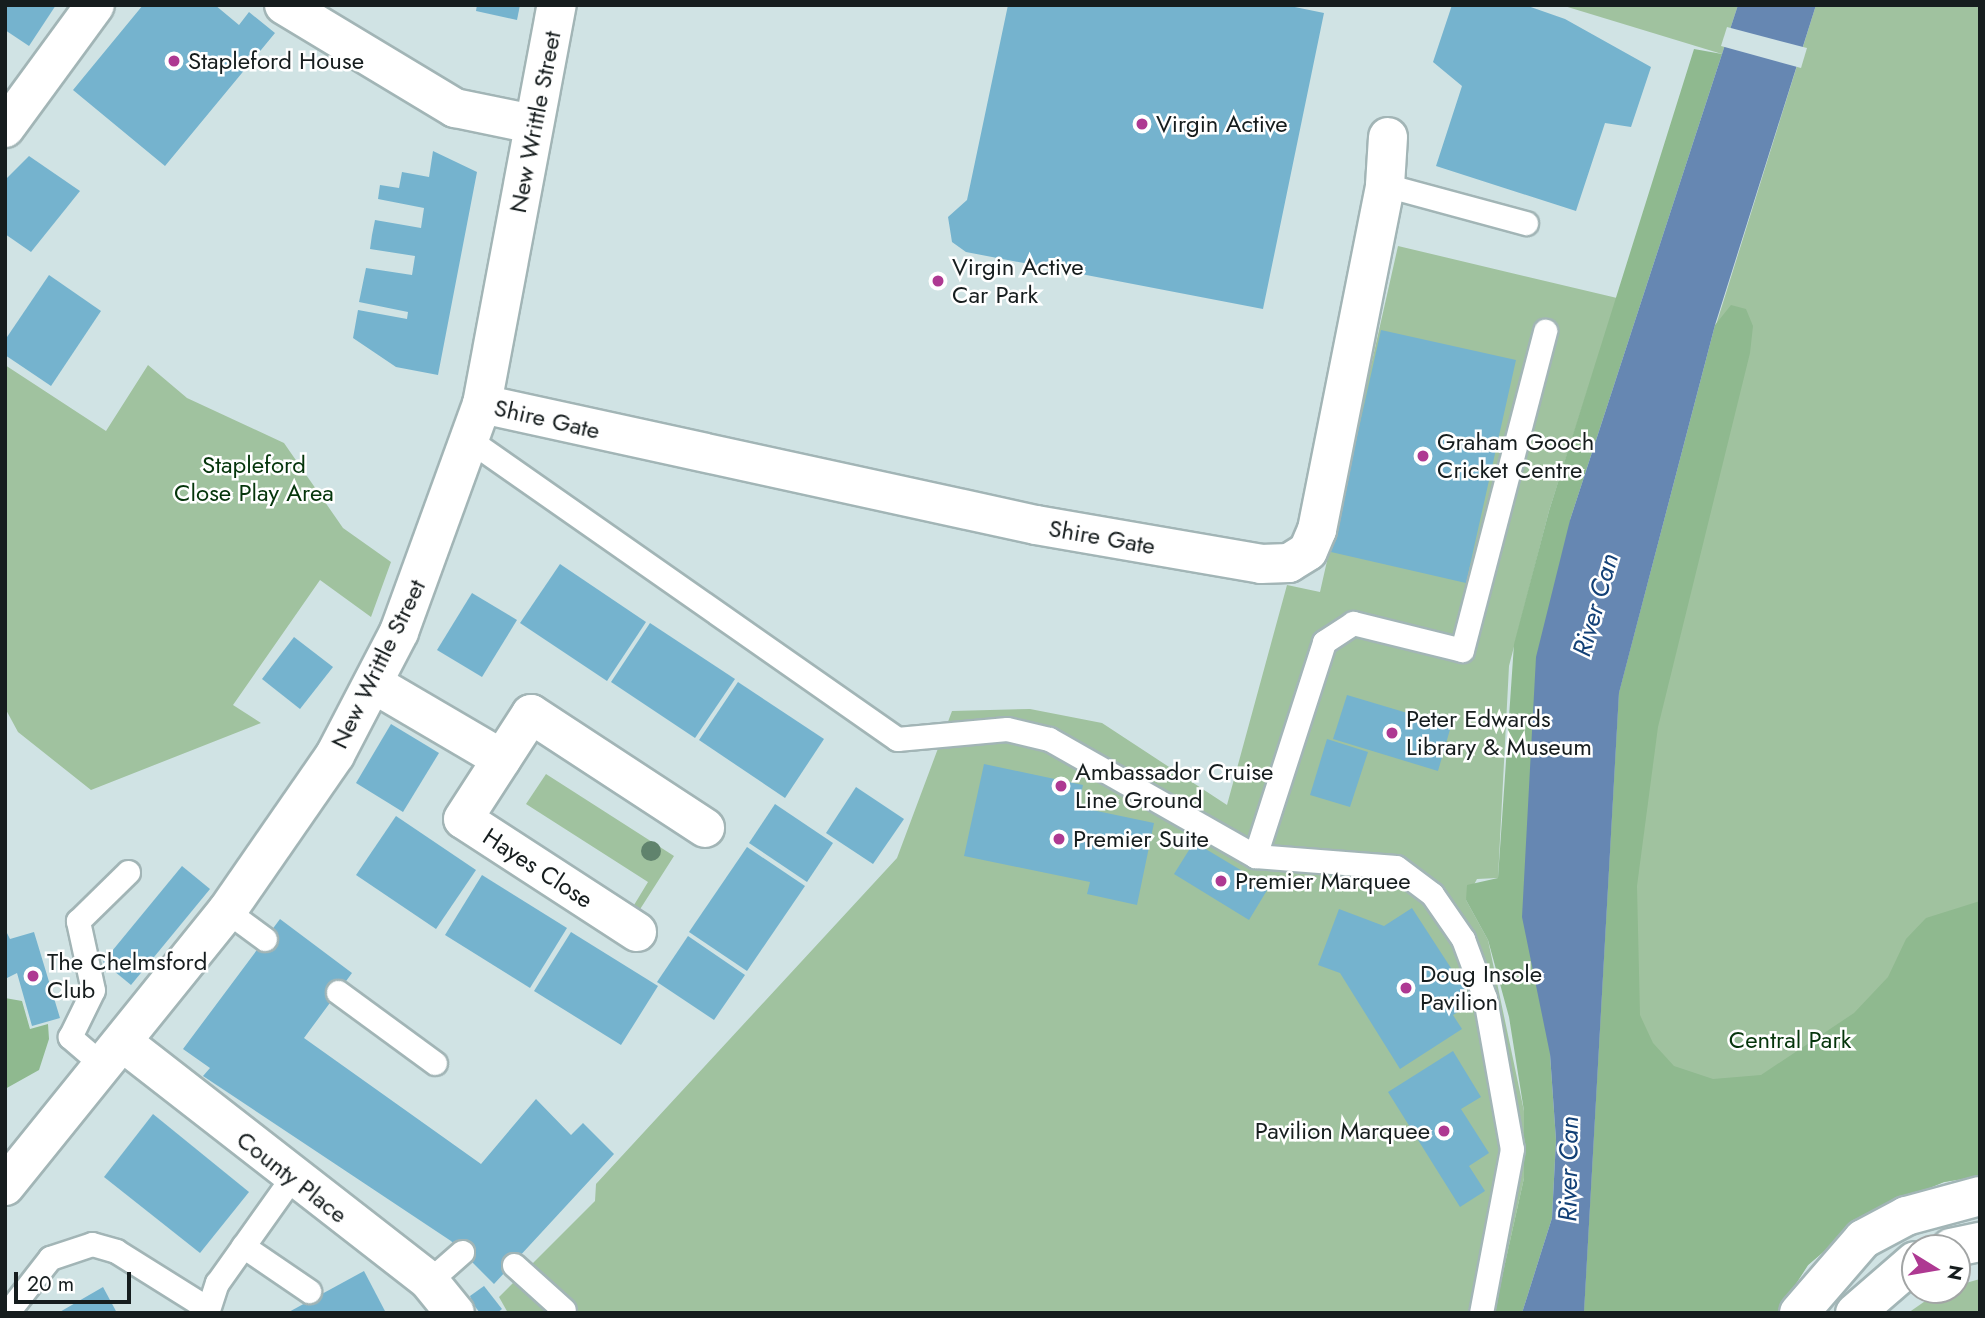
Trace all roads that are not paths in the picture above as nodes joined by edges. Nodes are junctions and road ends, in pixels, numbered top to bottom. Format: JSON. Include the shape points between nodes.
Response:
{"nodes":[{"id":1,"x":95,"y":5,"type":"edge"},
{"id":2,"x":284,"y":5,"type":"edge"},
{"id":3,"x":557,"y":5,"type":"edge"},
{"id":4,"x":11,"y":109,"type":"edge"},
{"id":5,"x":533,"y":124,"type":"junction"},
{"id":6,"x":1388,"y":137,"type":"dead end"},
{"id":7,"x":1385,"y":185,"type":"junction"},
{"id":8,"x":1526,"y":223,"type":"dead end"},
{"id":9,"x":1545,"y":331,"type":"dead end"},
{"id":10,"x":482,"y":404,"type":"junction"},
{"id":11,"x":471,"y":441,"type":"junction"},
{"id":12,"x":374,"y":684,"type":"junction"},
{"id":13,"x":502,"y":759,"type":"junction"},
{"id":14,"x":705,"y":828,"type":"dead end"},
{"id":15,"x":1255,"y":856,"type":"junction"},
{"id":16,"x":128,"y":872,"type":"dead end"},
{"id":17,"x":227,"y":911,"type":"junction"},
{"id":18,"x":637,"y":932,"type":"dead end"},
{"id":19,"x":265,"y":939,"type":"dead end"},
{"id":20,"x":338,"y":992,"type":"dead end"},
{"id":21,"x":116,"y":1056,"type":"junction"},
{"id":22,"x":435,"y":1063,"type":"dead end"},
{"id":23,"x":291,"y":1179,"type":"junction"},
{"id":24,"x":5,"y":1186,"type":"edge"},
{"id":25,"x":1980,"y":1196,"type":"edge"},
{"id":26,"x":243,"y":1246,"type":"junction"},
{"id":27,"x":462,"y":1252,"type":"dead end"},
{"id":28,"x":514,"y":1265,"type":"dead end"},
{"id":29,"x":1901,"y":1273,"type":"edge"},
{"id":30,"x":429,"y":1281,"type":"junction"},
{"id":31,"x":309,"y":1291,"type":"dead end"},
{"id":32,"x":207,"y":1310,"type":"edge"},
{"id":33,"x":564,"y":1310,"type":"dead end"},
{"id":34,"x":7,"y":1313,"type":"edge"},
{"id":35,"x":455,"y":1313,"type":"edge"},
{"id":36,"x":1481,"y":1313,"type":"edge"},
{"id":37,"x":1800,"y":1313,"type":"edge"},
{"id":38,"x":1855,"y":1313,"type":"edge"}],
"edges":[{"from":1,"to":4,"type":"street"},
{"from":2,"to":5,"type":"street","via":[[455,108]]},
{"from":3,"to":5,"type":"street","name":"New Writtle Street"},
{"from":5,"to":10,"type":"street","name":"New Writtle Street"},
{"from":6,"to":7,"type":"street","name":"Shire Gate"},
{"from":7,"to":8,"type":"lane"},
{"from":7,"to":10,"type":"street","name":"Shire Gate","via":[[1317,530],[1308,551],[1289,563],[1261,564],[1036,525]]},
{"from":9,"to":15,"type":"lane","via":[[1462,650],[1353,624],[1324,642]]},
{"from":10,"to":11,"type":"street","name":"New Writtle Street"},
{"from":11,"to":12,"type":"street","name":"New Writtle Street"},
{"from":11,"to":15,"type":"lane","via":[[897,739],[1007,729],[1049,739]]},
{"from":12,"to":13,"type":"street"},
{"from":12,"to":17,"type":"street","name":"New Writtle Street","via":[[335,755]]},
{"from":13,"to":14,"type":"street","name":"Hayes Close","via":[[531,714]]},
{"from":13,"to":18,"type":"street","name":"Hayes Close","via":[[463,819]]},
{"from":15,"to":36,"type":"lane","via":[[1396,867],[1432,894],[1464,939],[1485,998],[1512,1149]]},
{"from":16,"to":21,"type":"lane","via":[[78,921],[93,990],[70,1037]]},
{"from":17,"to":19,"type":"lane"},
{"from":17,"to":21,"type":"street","name":"New Writtle Street"},
{"from":20,"to":22,"type":"lane"},
{"from":21,"to":23,"type":"street","name":"County Place"},
{"from":21,"to":24,"type":"street","name":"New Writtle Street"},
{"from":23,"to":26,"type":"lane"},
{"from":23,"to":30,"type":"street","name":"County Place"},
{"from":25,"to":37,"type":"street","via":[[1906,1216],[1863,1239]]},
{"from":26,"to":31,"type":"lane"},
{"from":26,"to":32,"type":"lane"},
{"from":27,"to":30,"type":"lane"},
{"from":28,"to":33,"type":"lane"},
{"from":29,"to":38,"type":"street"},
{"from":30,"to":35,"type":"street","name":"County Place"},
{"from":32,"to":34,"type":"lane","via":[[116,1251],[92,1244],[50,1258]]}]}
